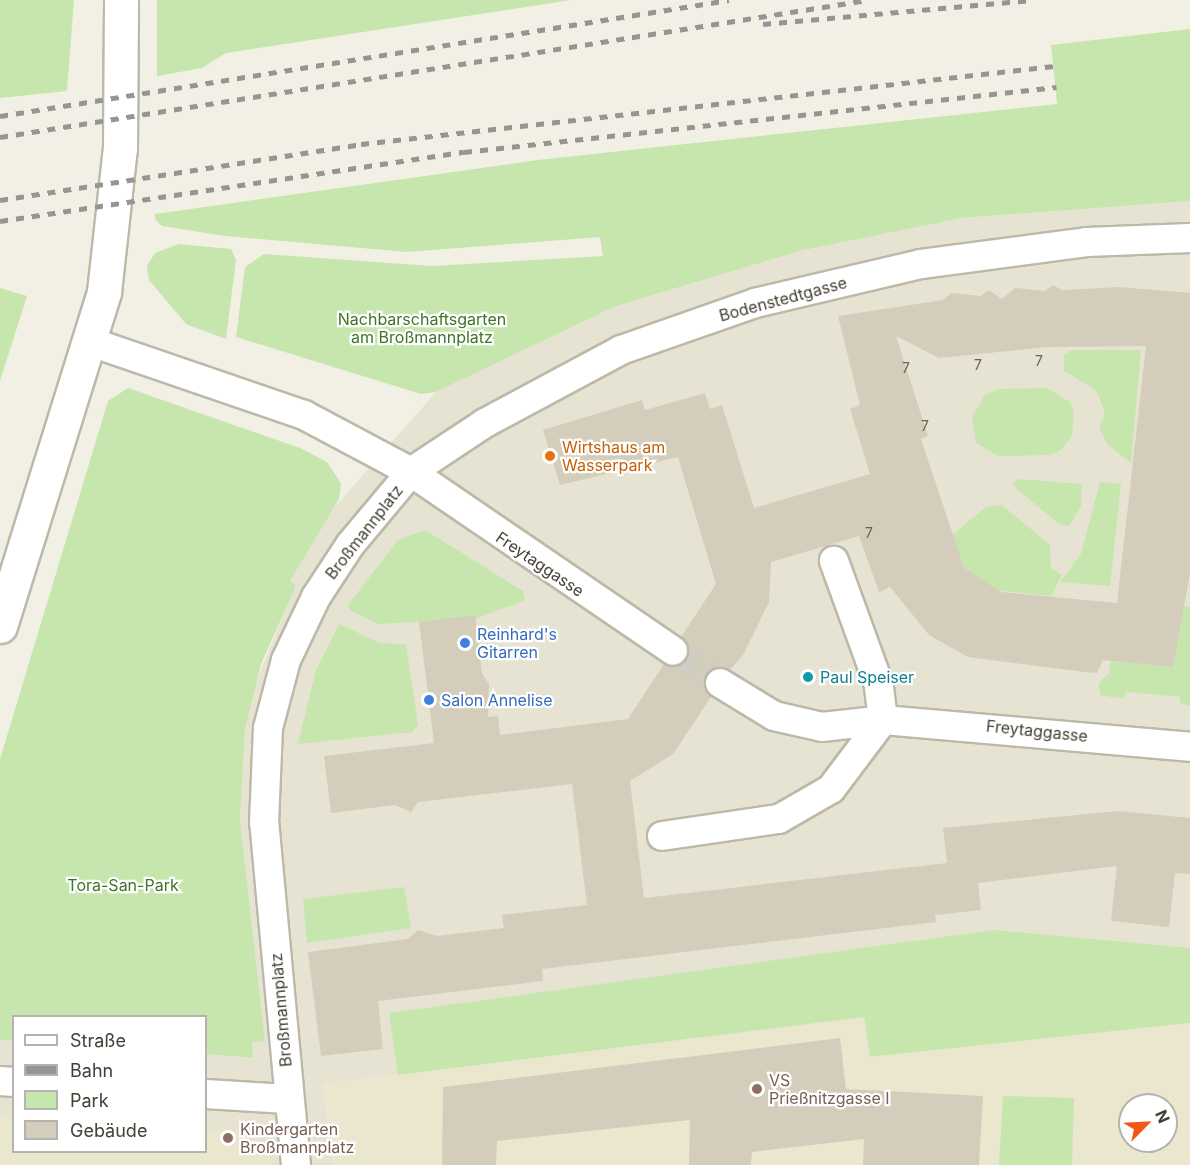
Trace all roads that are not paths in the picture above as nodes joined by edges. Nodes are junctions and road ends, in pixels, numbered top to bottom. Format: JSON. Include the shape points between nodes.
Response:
{"nodes":[{"id":1,"x":121,"y":0,"type":"edge"},
{"id":2,"x":1190,"y":238,"type":"edge"},
{"id":3,"x":87,"y":353,"type":"junction"},
{"id":4,"x":411,"y":472,"type":"junction"},
{"id":5,"x":834,"y":561,"type":"dead end"},
{"id":6,"x":0,"y":626,"type":"edge"},
{"id":7,"x":673,"y":651,"type":"tunnel mouth"},
{"id":8,"x":720,"y":683,"type":"tunnel mouth"},
{"id":9,"x":883,"y":720,"type":"junction"},
{"id":10,"x":1190,"y":747,"type":"edge"},
{"id":11,"x":662,"y":836,"type":"dead end"},
{"id":12,"x":207,"y":1094,"type":"edge"},
{"id":13,"x":287,"y":1099,"type":"junction"},
{"id":14,"x":296,"y":1165,"type":"edge"}],
"edges":[{"from":1,"to":3,"type":"street","via":[[120,148],[104,292]]},
{"from":2,"to":4,"type":"street","name":"Bodenstedtgasse","via":[[1087,242],[921,264],[755,303],[621,350],[486,423]]},
{"from":3,"to":4,"type":"street","name":"Broßmannplatz","via":[[304,415]]},
{"from":3,"to":6,"type":"street"},
{"from":4,"to":7,"type":"street","name":"Freytaggasse"},
{"from":4,"to":13,"type":"street","name":"Broßmannplatz","via":[[350,545],[316,597],[286,660],[268,728],[264,823]]},
{"from":5,"to":9,"type":"street","via":[[878,682]]},
{"from":8,"to":9,"type":"street","name":"Freytaggasse","via":[[774,716],[814,726]]},
{"from":9,"to":10,"type":"street","name":"Freytaggasse"},
{"from":9,"to":11,"type":"street","via":[[831,789],[779,819]]},
{"from":12,"to":13,"type":"street"},
{"from":13,"to":14,"type":"street","name":"Broßmannplatz"}]}
